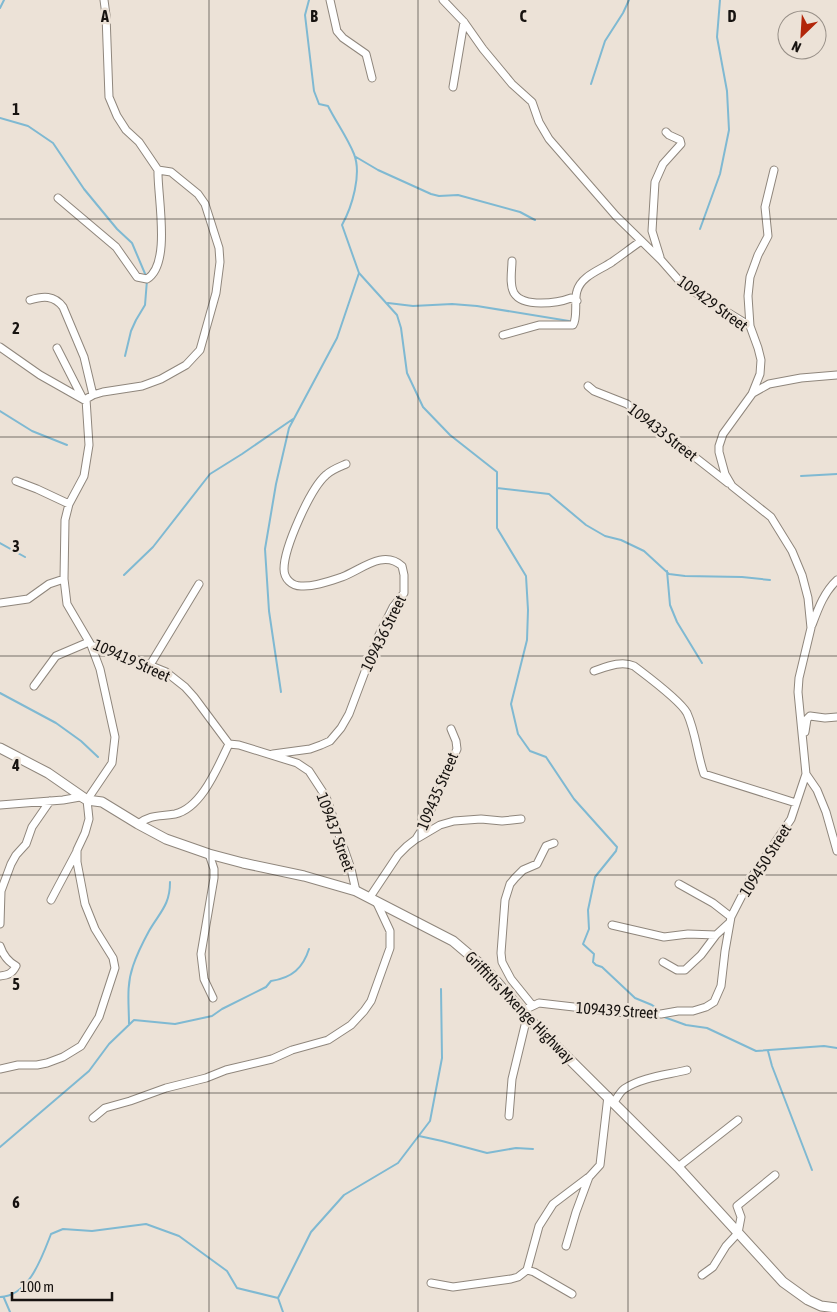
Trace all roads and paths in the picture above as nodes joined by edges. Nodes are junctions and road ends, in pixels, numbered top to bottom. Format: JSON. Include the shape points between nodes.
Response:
{"nodes":[{"id":1,"x":104,"y":0,"type":"edge"},
{"id":2,"x":330,"y":0,"type":"edge"},
{"id":3,"x":443,"y":0,"type":"edge"},
{"id":4,"x":464,"y":22,"type":"junction"},
{"id":5,"x":372,"y":78,"type":"dead end"},
{"id":6,"x":453,"y":87,"type":"dead end"},
{"id":7,"x":666,"y":132,"type":"dead end"},
{"id":8,"x":158,"y":170,"type":"junction"},
{"id":9,"x":774,"y":170,"type":"dead end"},
{"id":10,"x":58,"y":198,"type":"dead end"},
{"id":11,"x":641,"y":241,"type":"junction"},
{"id":12,"x":660,"y":260,"type":"junction"},
{"id":13,"x":512,"y":261,"type":"dead end"},
{"id":14,"x":30,"y":300,"type":"dead end"},
{"id":15,"x":577,"y":301,"type":"junction"},
{"id":16,"x":750,"y":326,"type":"junction"},
{"id":17,"x":503,"y":335,"type":"dead end"},
{"id":18,"x":0,"y":347,"type":"edge"},
{"id":19,"x":57,"y":348,"type":"dead end"},
{"id":20,"x":837,"y":375,"type":"edge"},
{"id":21,"x":588,"y":386,"type":"dead end"},
{"id":22,"x":752,"y":394,"type":"junction"},
{"id":23,"x":93,"y":395,"type":"junction"},
{"id":24,"x":84,"y":400,"type":"junction"},
{"id":25,"x":346,"y":464,"type":"dead end"},
{"id":26,"x":16,"y":482,"type":"dead end"},
{"id":27,"x":732,"y":486,"type":"junction"},
{"id":28,"x":70,"y":504,"type":"junction"},
{"id":29,"x":64,"y":579,"type":"junction"},
{"id":30,"x":837,"y":580,"type":"edge"},
{"id":31,"x":199,"y":584,"type":"dead end"},
{"id":32,"x":0,"y":603,"type":"edge"},
{"id":33,"x":811,"y":628,"type":"junction"},
{"id":34,"x":90,"y":643,"type":"junction"},
{"id":35,"x":150,"y":665,"type":"junction"},
{"id":36,"x":594,"y":671,"type":"dead end"},
{"id":37,"x":34,"y":686,"type":"dead end"},
{"id":38,"x":837,"y":717,"type":"edge"},
{"id":39,"x":451,"y":729,"type":"dead end"},
{"id":40,"x":229,"y":744,"type":"junction"},
{"id":41,"x":0,"y":748,"type":"edge"},
{"id":42,"x":804,"y":750,"type":"junction"},
{"id":43,"x":270,"y":754,"type":"junction"},
{"id":44,"x":806,"y":774,"type":"junction"},
{"id":45,"x":87,"y":800,"type":"junction"},
{"id":46,"x":50,"y":801,"type":"junction"},
{"id":47,"x":796,"y":803,"type":"junction"},
{"id":48,"x":4,"y":805,"type":"edge"},
{"id":49,"x":0,"y":811,"type":"edge"},
{"id":50,"x":521,"y":819,"type":"dead end"},
{"id":51,"x":138,"y":824,"type":"junction"},
{"id":52,"x":416,"y":839,"type":"junction"},
{"id":53,"x":554,"y":842,"type":"dead end"},
{"id":54,"x":77,"y":850,"type":"junction"},
{"id":55,"x":837,"y":851,"type":"edge"},
{"id":56,"x":209,"y":854,"type":"junction"},
{"id":57,"x":679,"y":884,"type":"dead end"},
{"id":58,"x":356,"y":891,"type":"junction"},
{"id":59,"x":373,"y":899,"type":"junction"},
{"id":60,"x":51,"y":900,"type":"dead end"},
{"id":61,"x":730,"y":920,"type":"junction"},
{"id":62,"x":0,"y":924,"type":"edge"},
{"id":63,"x":612,"y":926,"type":"dead end"},
{"id":64,"x":716,"y":935,"type":"junction"},
{"id":65,"x":0,"y":946,"type":"edge"},
{"id":66,"x":663,"y":962,"type":"dead end"},
{"id":67,"x":0,"y":976,"type":"edge"},
{"id":68,"x":213,"y":998,"type":"dead end"},
{"id":69,"x":532,"y":1005,"type":"junction"},
{"id":70,"x":524,"y":1014,"type":"junction"},
{"id":71,"x":0,"y":1069,"type":"edge"},
{"id":72,"x":687,"y":1070,"type":"dead end"},
{"id":73,"x":611,"y":1099,"type":"junction"},
{"id":74,"x":509,"y":1116,"type":"dead end"},
{"id":75,"x":93,"y":1118,"type":"dead end"},
{"id":76,"x":738,"y":1120,"type":"dead end"},
{"id":77,"x":678,"y":1167,"type":"junction"},
{"id":78,"x":590,"y":1176,"type":"junction"},
{"id":79,"x":775,"y":1176,"type":"dead end"},
{"id":80,"x":738,"y":1232,"type":"junction"},
{"id":81,"x":566,"y":1246,"type":"dead end"},
{"id":82,"x":527,"y":1270,"type":"junction"},
{"id":83,"x":702,"y":1276,"type":"dead end"},
{"id":84,"x":431,"y":1283,"type":"dead end"},
{"id":85,"x":572,"y":1294,"type":"dead end"},
{"id":86,"x":837,"y":1308,"type":"edge"},
{"id":87,"x":821,"y":1309,"type":"edge"}],
"edges":[{"from":1,"to":8,"type":"street","via":[[109,97],[126,130],[139,142]]},
{"from":2,"to":5,"type":"street","via":[[337,31],[366,54]]},
{"from":3,"to":4,"type":"street","name":"109429 Street"},
{"from":4,"to":6,"type":"street"},
{"from":4,"to":11,"type":"street","name":"109429 Street","via":[[512,84],[532,102],[549,139]]},
{"from":7,"to":12,"type":"street","via":[[682,144],[663,164],[655,182],[652,231]]},
{"from":8,"to":10,"type":"street","via":[[161,251],[154,272],[147,279],[137,277],[116,247]]},
{"from":8,"to":23,"type":"street","via":[[172,172],[205,204],[219,248],[216,293],[200,348],[186,365],[142,386]]},
{"from":9,"to":16,"type":"street","via":[[765,207],[768,236],[750,277]]},
{"from":11,"to":12,"type":"street","name":"109429 Street"},
{"from":11,"to":15,"type":"street","via":[[588,276],[576,292]]},
{"from":12,"to":16,"type":"street","name":"109429 Street","via":[[683,285]]},
{"from":13,"to":15,"type":"street","via":[[512,286],[517,296],[537,302],[571,298]]},
{"from":14,"to":23,"type":"street","via":[[47,296],[60,302],[84,357]]},
{"from":15,"to":17,"type":"street","via":[[573,325],[538,325]]},
{"from":16,"to":22,"type":"street","name":"109429 Street","via":[[761,360],[760,374]]},
{"from":18,"to":24,"type":"street"},
{"from":19,"to":24,"type":"street"},
{"from":20,"to":22,"type":"street","via":[[769,384]]},
{"from":21,"to":27,"type":"street","name":"109433 Street","via":[[627,404]]},
{"from":22,"to":27,"type":"street","name":"109429 Street","via":[[728,426],[718,446]]},
{"from":23,"to":24,"type":"street"},
{"from":24,"to":28,"type":"street","name":"109419 Street","via":[[89,445],[87,462]]},
{"from":25,"to":43,"type":"street","name":"109436 Street","via":[[326,475],[315,490],[292,538],[285,575],[292,584],[306,586],[342,577],[377,560],[390,559],[402,566],[404,594],[381,631],[349,714],[335,736],[310,749]]},
{"from":26,"to":28,"type":"street"},
{"from":27,"to":33,"type":"street","name":"109429 Street","via":[[771,517],[792,551],[808,598]]},
{"from":28,"to":29,"type":"street","name":"109419 Street","via":[[65,520]]},
{"from":29,"to":32,"type":"street","via":[[49,584],[28,599]]},
{"from":29,"to":34,"type":"street","name":"109419 Street","via":[[67,604]]},
{"from":30,"to":33,"type":"street","via":[[828,590]]},
{"from":31,"to":35,"type":"street"},
{"from":33,"to":42,"type":"street","name":"109429 Street","via":[[799,678],[798,706]]},
{"from":34,"to":35,"type":"street","name":"109419 Street"},
{"from":34,"to":37,"type":"street","via":[[56,656]]},
{"from":34,"to":45,"type":"street","via":[[100,669],[115,737],[112,763]]},
{"from":35,"to":40,"type":"street","name":"109419 Street","via":[[166,672],[185,687]]},
{"from":36,"to":47,"type":"street","name":"109450 Street","via":[[630,664],[676,700],[689,719],[704,774]]},
{"from":38,"to":42,"type":"street","via":[[808,717]]},
{"from":39,"to":52,"type":"street","name":"109435 Street","via":[[457,749],[427,821]]},
{"from":40,"to":43,"type":"street","name":"109437 Street"},
{"from":40,"to":51,"type":"street","via":[[208,785],[190,806],[175,814],[150,817]]},
{"from":41,"to":45,"type":"street","name":"Griffiths Mxenge Highway","via":[[48,773]]},
{"from":42,"to":44,"type":"street","name":"109429 Street"},
{"from":43,"to":58,"type":"street","name":"109437 Street","via":[[302,765],[326,797]]},
{"from":44,"to":47,"type":"street","name":"109450 Street"},
{"from":44,"to":55,"type":"street","name":"109429 Street","via":[[818,790]]},
{"from":45,"to":46,"type":"street","via":[[80,797]]},
{"from":45,"to":51,"type":"street","name":"Griffiths Mxenge Highway","via":[[102,802]]},
{"from":45,"to":54,"type":"street","via":[[89,819]]},
{"from":46,"to":48,"type":"street"},
{"from":46,"to":62,"type":"street","via":[[32,827],[26,844],[16,855],[6,877],[1,891]]},
{"from":47,"to":61,"type":"street","name":"109450 Street","via":[[791,819],[751,878]]},
{"from":48,"to":49,"type":"street"},
{"from":50,"to":52,"type":"street","via":[[446,822]]},
{"from":51,"to":56,"type":"street","name":"Griffiths Mxenge Highway","via":[[166,839]]},
{"from":52,"to":59,"type":"street","name":"109435 Street","via":[[398,855]]},
{"from":53,"to":69,"type":"street","via":[[546,846],[537,864],[515,878],[505,900],[502,962]]},
{"from":54,"to":60,"type":"street"},
{"from":54,"to":71,"type":"street","via":[[76,862],[85,904],[115,963],[99,1017],[81,1046],[63,1057],[37,1065]]},
{"from":56,"to":58,"type":"street","name":"Griffiths Mxenge Highway"},
{"from":56,"to":68,"type":"street","via":[[214,878],[202,960],[204,979]]},
{"from":57,"to":61,"type":"street","via":[[713,903]]},
{"from":58,"to":59,"type":"street","name":"Griffiths Mxenge Highway"},
{"from":59,"to":70,"type":"street","name":"Griffiths Mxenge Highway","via":[[453,941],[486,969]]},
{"from":59,"to":75,"type":"street","via":[[390,930],[390,948],[371,1000],[351,1025],[317,1044],[105,1108]]},
{"from":61,"to":64,"type":"street"},
{"from":61,"to":69,"type":"street","name":"109439 Street","via":[[721,986],[714,1002],[706,1007],[648,1014],[539,1003]]},
{"from":63,"to":64,"type":"street","via":[[664,937]]},
{"from":64,"to":66,"type":"street","via":[[685,970],[677,970]]},
{"from":65,"to":67,"type":"street","via":[[4,956],[16,966],[8,975]]},
{"from":69,"to":70,"type":"street"},
{"from":70,"to":73,"type":"street","name":"Griffiths Mxenge Highway"},
{"from":70,"to":74,"type":"street"},
{"from":72,"to":73,"type":"street","via":[[650,1079],[625,1089]]},
{"from":73,"to":77,"type":"street","name":"Griffiths Mxenge Highway"},
{"from":73,"to":78,"type":"street","via":[[600,1164]]},
{"from":76,"to":77,"type":"street"},
{"from":77,"to":80,"type":"street","name":"Griffiths Mxenge Highway"},
{"from":78,"to":81,"type":"street"},
{"from":78,"to":82,"type":"street","via":[[553,1204],[539,1226]]},
{"from":79,"to":80,"type":"street","via":[[737,1206],[741,1217]]},
{"from":80,"to":83,"type":"street","via":[[713,1267]]},
{"from":80,"to":87,"type":"street","name":"Griffiths Mxenge Highway","via":[[784,1282]]},
{"from":82,"to":84,"type":"street","via":[[511,1279],[453,1287]]},
{"from":82,"to":85,"type":"street"},
{"from":86,"to":87,"type":"street","name":"Griffiths Mxenge Highway"}]}
